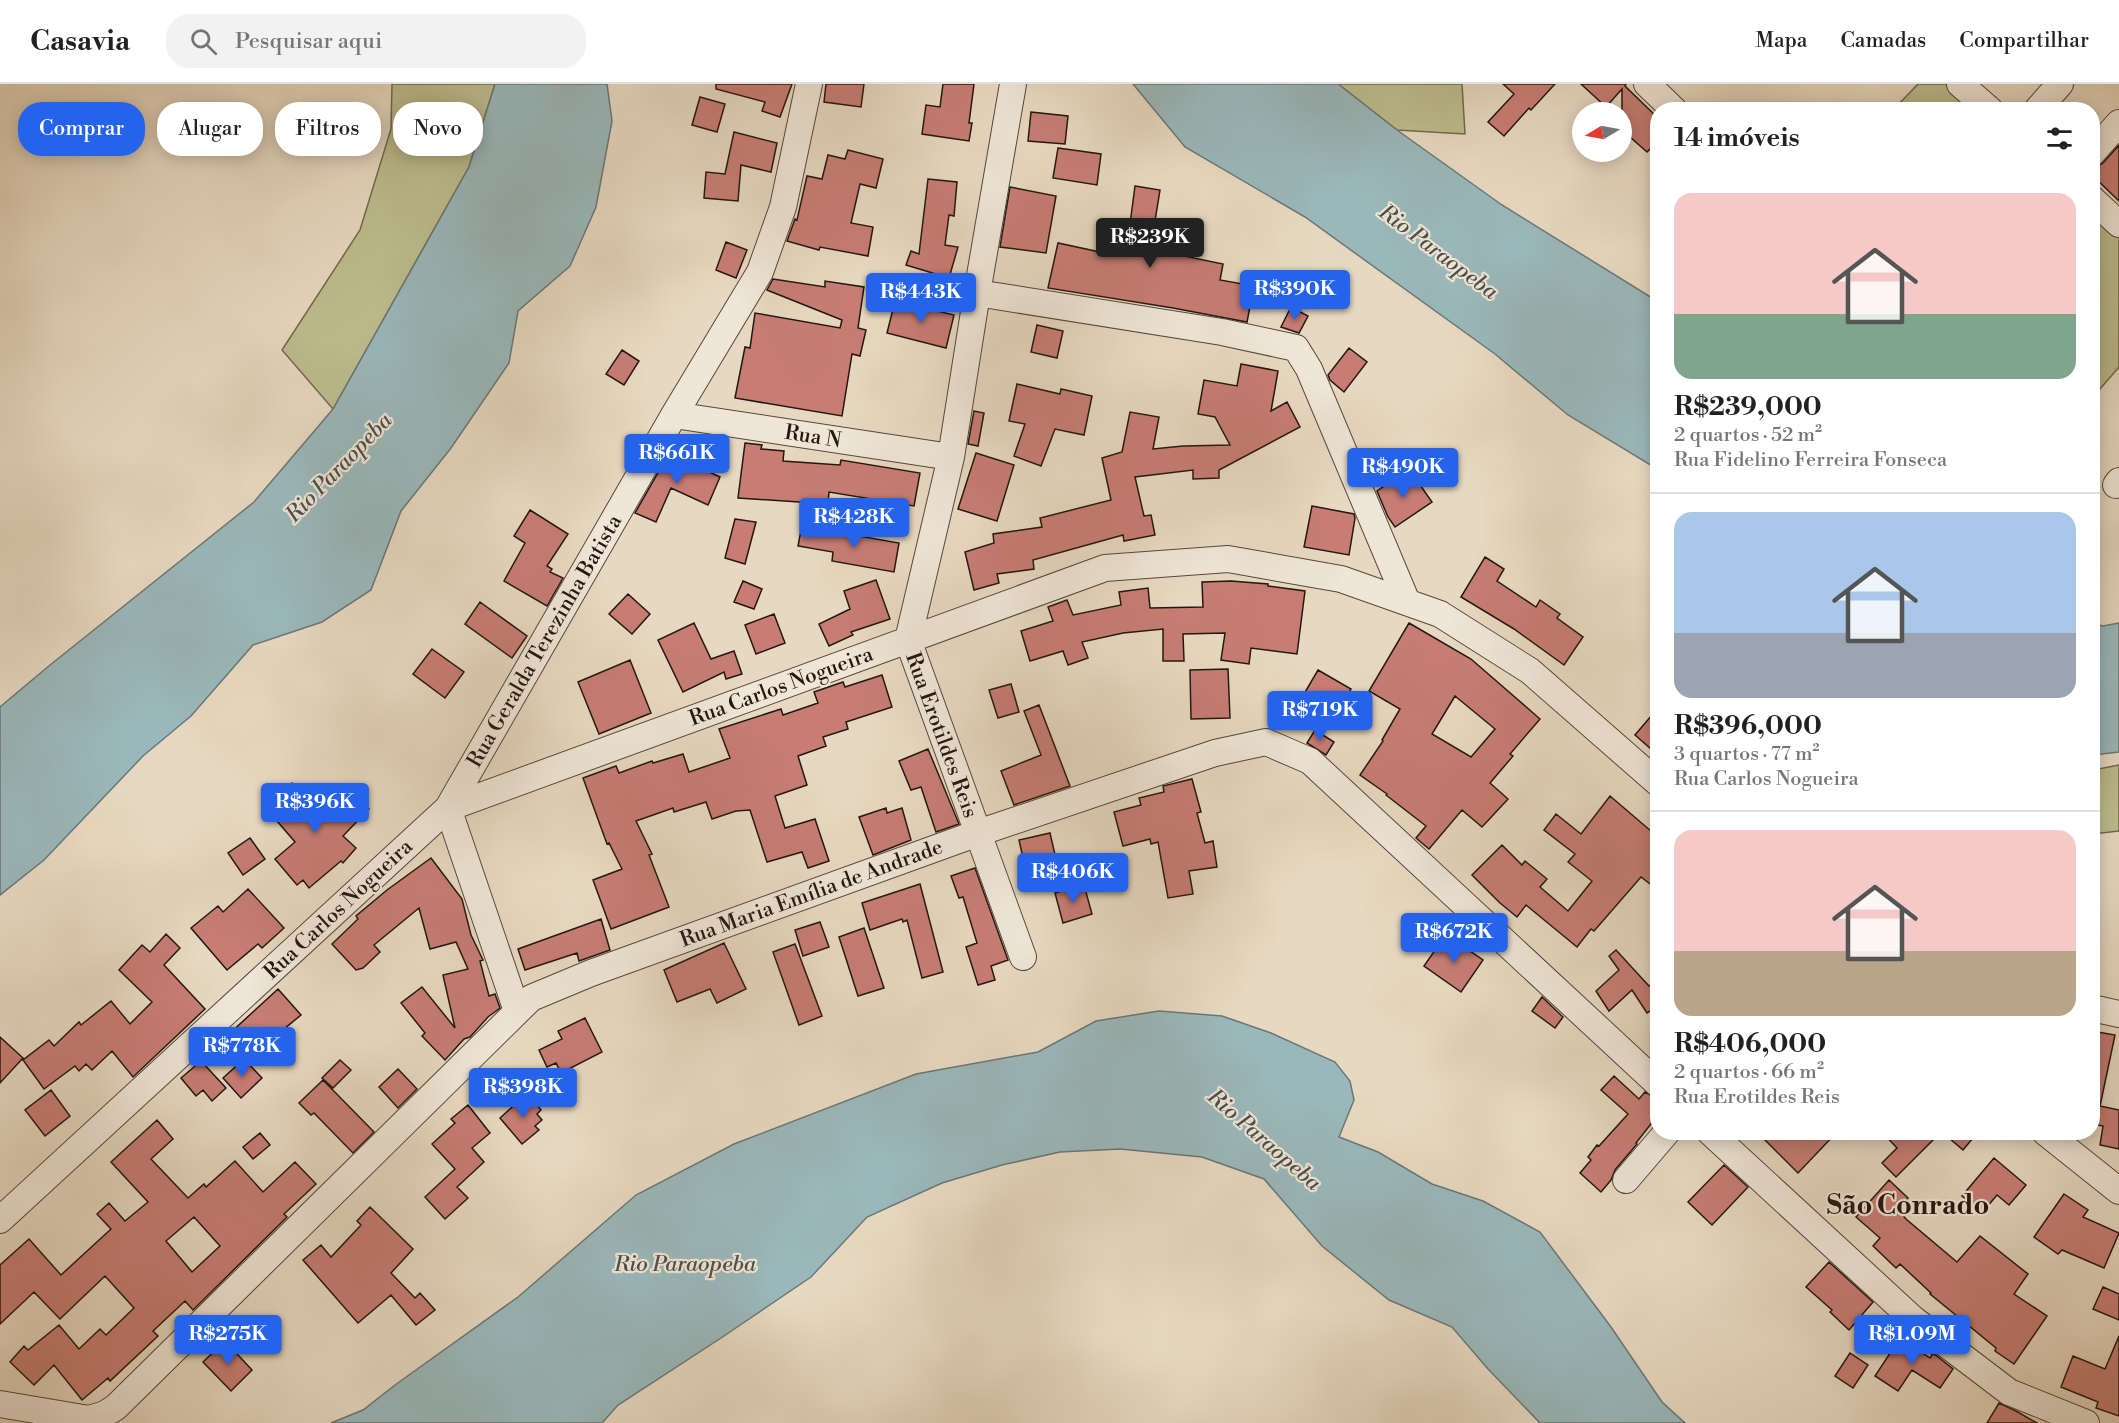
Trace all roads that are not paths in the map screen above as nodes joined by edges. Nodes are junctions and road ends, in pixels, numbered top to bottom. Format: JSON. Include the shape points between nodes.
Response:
{"nodes":[{"id":1,"x":809,"y":84,"type":"edge"},
{"id":2,"x":1013,"y":84,"type":"edge"},
{"id":3,"x":1647,"y":84,"type":"edge"},
{"id":4,"x":1960,"y":84,"type":"edge"},
{"id":5,"x":2060,"y":84,"type":"edge"},
{"id":6,"x":1666,"y":102,"type":"edge"},
{"id":7,"x":1981,"y":102,"type":"edge"},
{"id":8,"x":2044,"y":102,"type":"edge"},
{"id":9,"x":2119,"y":123,"type":"edge"},
{"id":10,"x":2100,"y":144,"type":"edge"},
{"id":11,"x":2100,"y":206,"type":"edge"},
{"id":12,"x":2119,"y":224,"type":"edge"},
{"id":13,"x":977,"y":293,"type":"junction"},
{"id":14,"x":674,"y":415,"type":"junction"},
{"id":15,"x":951,"y":457,"type":"junction"},
{"id":16,"x":1407,"y":602,"type":"junction"},
{"id":17,"x":908,"y":640,"type":"junction"},
{"id":18,"x":1650,"y":776,"type":"edge"},
{"id":19,"x":448,"y":808,"type":"junction"},
{"id":20,"x":978,"y":833,"type":"junction"},
{"id":21,"x":1023,"y":957,"type":"dead end"},
{"id":22,"x":2100,"y":1010,"type":"edge"},
{"id":23,"x":517,"y":1011,"type":"junction"},
{"id":24,"x":2119,"y":1014,"type":"edge"},
{"id":25,"x":1650,"y":1077,"type":"edge"},
{"id":26,"x":1660,"y":1140,"type":"edge"},
{"id":27,"x":1719,"y":1140,"type":"edge"},
{"id":28,"x":2055,"y":1140,"type":"edge"},
{"id":29,"x":1626,"y":1180,"type":"dead end"},
{"id":30,"x":2119,"y":1191,"type":"edge"},
{"id":31,"x":0,"y":1220,"type":"edge"},
{"id":32,"x":0,"y":1404,"type":"edge"},
{"id":33,"x":2086,"y":1423,"type":"edge"}],
"edges":[{"from":1,"to":14,"type":"street","name":"Rua Geralda Terezinha Batista","via":[[783,207],[760,272]]},
{"from":2,"to":13,"type":"street","name":"Rua Erotildes Reis"},
{"from":3,"to":6,"type":"street"},
{"from":4,"to":7,"type":"street"},
{"from":5,"to":8,"type":"street"},
{"from":9,"to":10,"type":"street"},
{"from":11,"to":12,"type":"street"},
{"from":13,"to":15,"type":"street","name":"Rua Erotildes Reis"},
{"from":13,"to":16,"type":"street","via":[[1222,332],[1296,348],[1309,369]]},
{"from":14,"to":15,"type":"street","name":"Rua N"},
{"from":14,"to":19,"type":"street","name":"Rua Geralda Terezinha Batista"},
{"from":15,"to":17,"type":"street","name":"Rua Erotildes Reis"},
{"from":16,"to":17,"type":"street","name":"Rua Carlos Nogueira","via":[[1341,579],[1228,559],[1105,568]]},
{"from":16,"to":18,"type":"street","name":"Rua Carlos Nogueira","via":[[1440,614],[1530,671]]},
{"from":17,"to":19,"type":"street","name":"Rua Carlos Nogueira"},
{"from":17,"to":20,"type":"street","name":"Rua Erotildes Reis"},
{"from":19,"to":23,"type":"street"},
{"from":19,"to":31,"type":"street","name":"Rua Carlos Nogueira"},
{"from":20,"to":21,"type":"street","name":"Rua Erotildes Reis"},
{"from":20,"to":23,"type":"street","name":"Rua Maria Emília de Andrade","via":[[591,973],[531,998]]},
{"from":20,"to":25,"type":"street","name":"Rua Maria Emília de Andrade","via":[[1215,753],[1266,742],[1310,761]]},
{"from":22,"to":24,"type":"street"},
{"from":23,"to":32,"type":"street","name":"Rua Maria Emília de Andrade","via":[[116,1407],[89,1419]]},
{"from":26,"to":29,"type":"street"},
{"from":27,"to":33,"type":"street","via":[[1921,1325],[2009,1392]]},
{"from":28,"to":30,"type":"street"}]}
